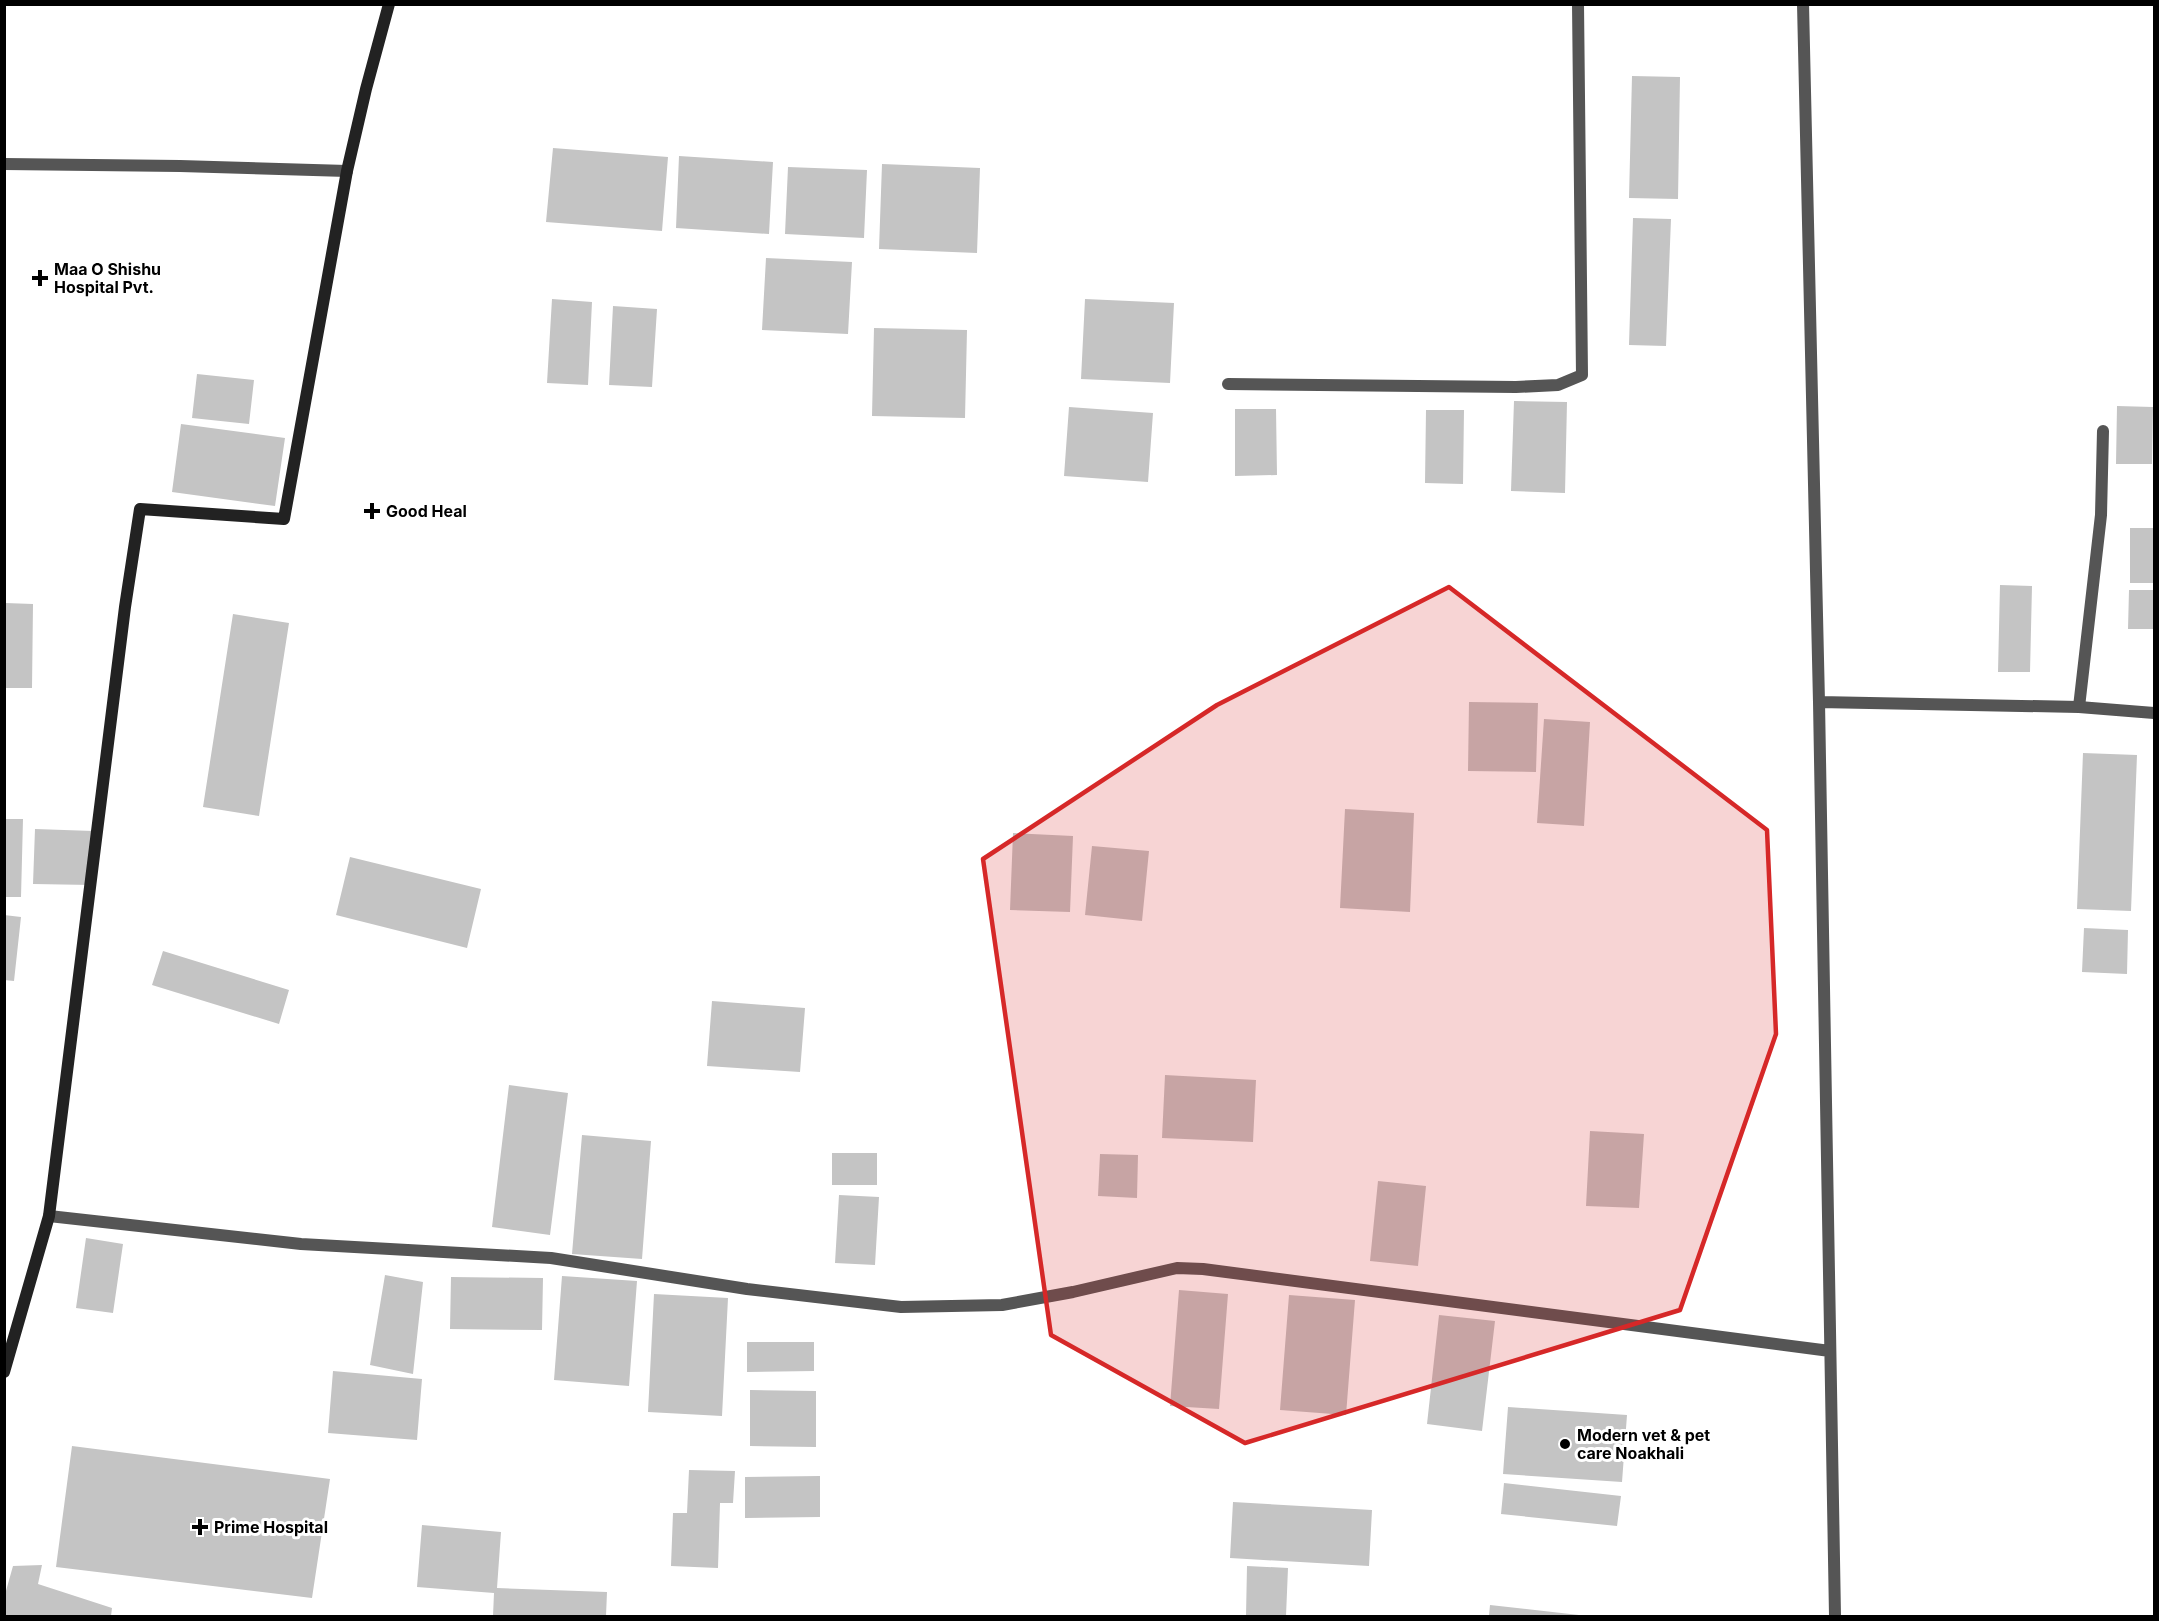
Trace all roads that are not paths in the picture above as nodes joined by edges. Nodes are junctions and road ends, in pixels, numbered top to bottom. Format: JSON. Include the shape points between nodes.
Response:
{"nodes":[{"id":1,"x":389,"y":4,"type":"edge"},
{"id":2,"x":1578,"y":4,"type":"edge"},
{"id":3,"x":1803,"y":4,"type":"edge"},
{"id":4,"x":4,"y":164,"type":"edge"},
{"id":5,"x":347,"y":171,"type":"junction"},
{"id":6,"x":1228,"y":384,"type":"dead end"},
{"id":7,"x":2103,"y":431,"type":"dead end"},
{"id":8,"x":1819,"y":702,"type":"junction"},
{"id":9,"x":2079,"y":707,"type":"junction"},
{"id":10,"x":2154,"y":713,"type":"edge"},
{"id":11,"x":50,"y":1216,"type":"junction"},
{"id":12,"x":1830,"y":1351,"type":"junction"},
{"id":13,"x":4,"y":1372,"type":"edge"},
{"id":14,"x":1835,"y":1617,"type":"edge"}],
"edges":[{"from":1,"to":5,"type":"street"},
{"from":2,"to":6,"type":"street","via":[[1582,375],[1558,385],[1516,387]]},
{"from":3,"to":8,"type":"street"},
{"from":4,"to":5,"type":"street"},
{"from":5,"to":11,"type":"street","via":[[284,519],[140,509]]},
{"from":7,"to":9,"type":"street","via":[[2101,515]]},
{"from":8,"to":9,"type":"street"},
{"from":8,"to":12,"type":"street"},
{"from":9,"to":10,"type":"street"},
{"from":11,"to":12,"type":"street","via":[[301,1244],[551,1258],[747,1289],[901,1307],[1002,1305],[1177,1268],[1203,1269]]},
{"from":11,"to":13,"type":"street"},
{"from":12,"to":14,"type":"street"}]}
